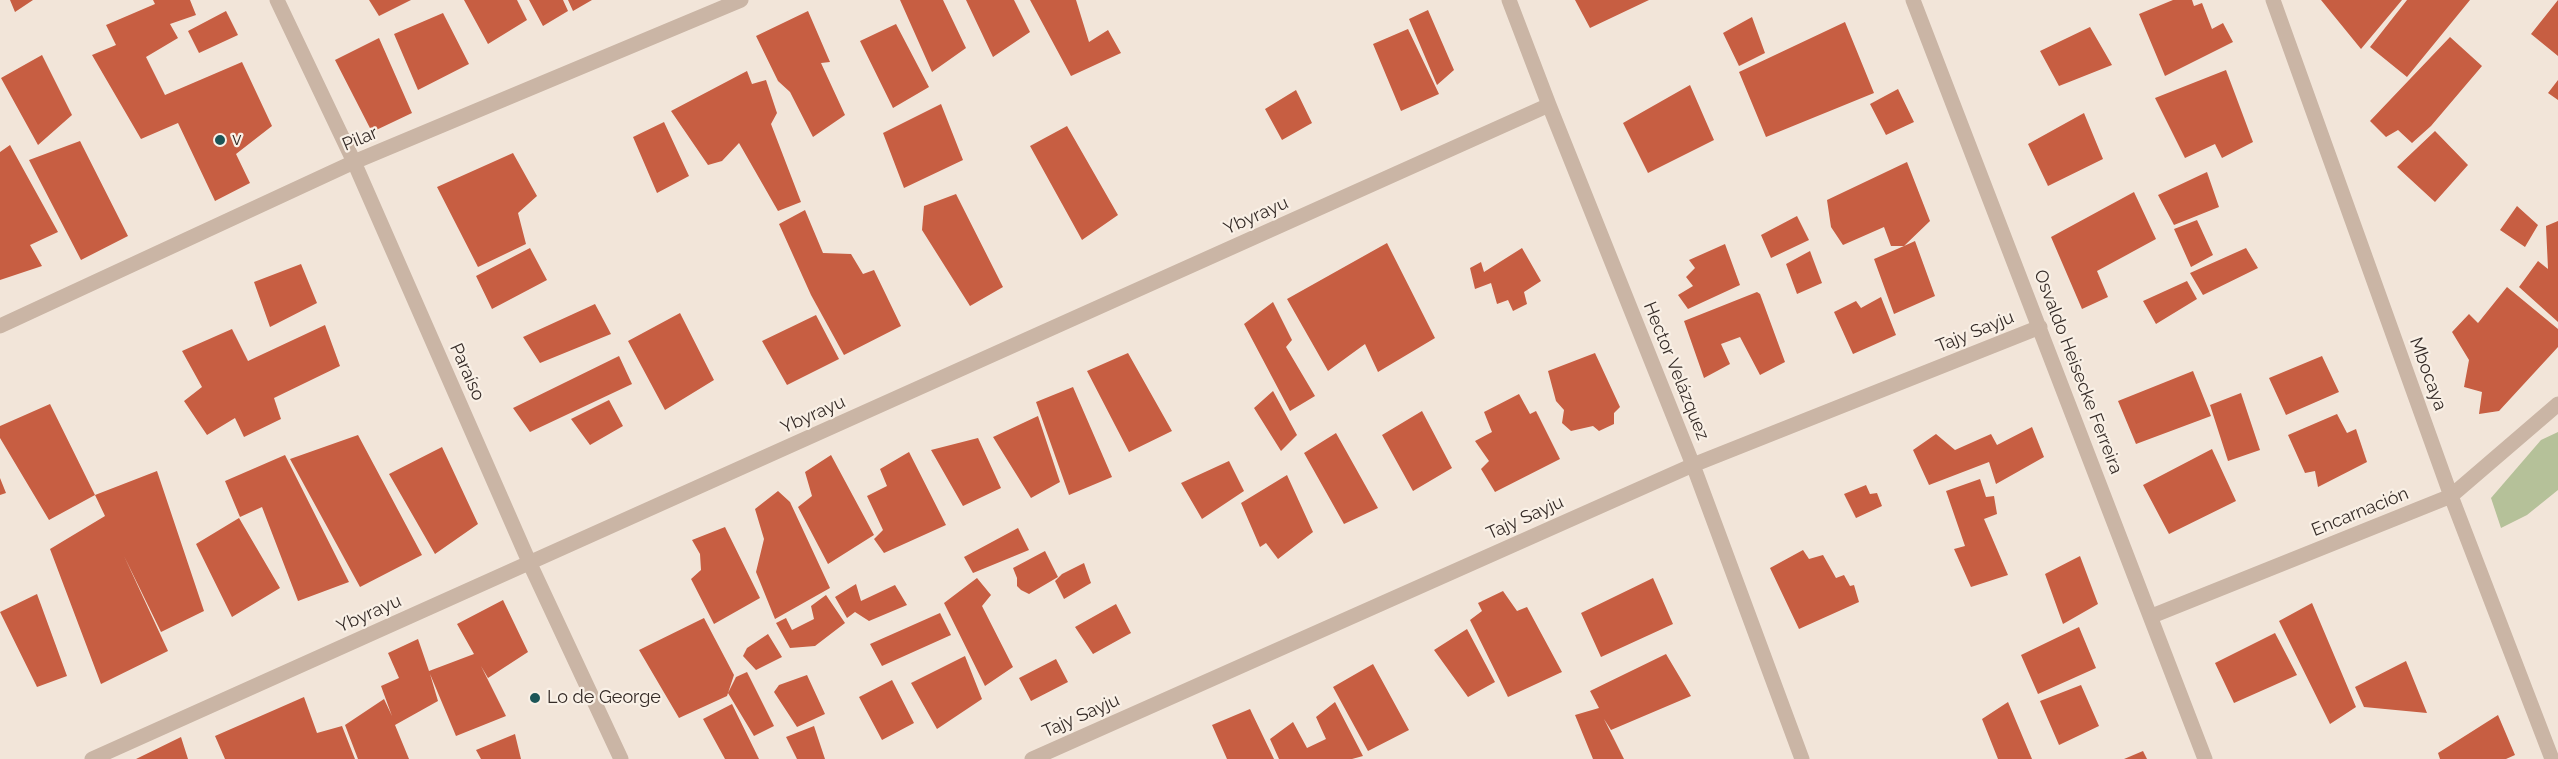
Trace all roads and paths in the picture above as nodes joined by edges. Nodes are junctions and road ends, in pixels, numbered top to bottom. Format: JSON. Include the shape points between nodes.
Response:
{"nodes":[{"id":1,"x":277,"y":0,"type":"edge"},
{"id":2,"x":741,"y":0,"type":"edge"},
{"id":3,"x":1509,"y":0,"type":"edge"},
{"id":4,"x":1913,"y":0,"type":"edge"},
{"id":5,"x":2273,"y":0,"type":"edge"},
{"id":6,"x":1549,"y":105,"type":"junction"},
{"id":7,"x":354,"y":162,"type":"junction"},
{"id":8,"x":0,"y":326,"type":"edge"},
{"id":9,"x":2040,"y":327,"type":"junction"},
{"id":10,"x":2558,"y":404,"type":"edge"},
{"id":11,"x":1693,"y":465,"type":"junction"},
{"id":12,"x":2451,"y":496,"type":"junction"},
{"id":13,"x":530,"y":564,"type":"junction"},
{"id":14,"x":2152,"y":616,"type":"junction"},
{"id":15,"x":92,"y":759,"type":"edge"},
{"id":16,"x":621,"y":759,"type":"edge"},
{"id":17,"x":1032,"y":759,"type":"edge"},
{"id":18,"x":1802,"y":759,"type":"edge"},
{"id":19,"x":2205,"y":759,"type":"edge"},
{"id":20,"x":2552,"y":759,"type":"edge"}],
"edges":[{"from":1,"to":7,"type":"street","name":"Paraíso"},
{"from":2,"to":7,"type":"street","name":"Pilar"},
{"from":3,"to":6,"type":"street","name":"Hector Velázquez"},
{"from":4,"to":9,"type":"street","name":"Osvaldo Heisecke Ferreira"},
{"from":5,"to":12,"type":"street","name":"Mbocaya"},
{"from":6,"to":11,"type":"street","name":"Hector Velázquez"},
{"from":6,"to":13,"type":"street","name":"Ybyrayu"},
{"from":7,"to":8,"type":"street","name":"Pilar"},
{"from":7,"to":13,"type":"street","name":"Paraíso"},
{"from":9,"to":11,"type":"street","name":"Tajy Sayju"},
{"from":9,"to":14,"type":"street","name":"Osvaldo Heisecke Ferreira"},
{"from":10,"to":12,"type":"street","name":"Encarnación"},
{"from":11,"to":17,"type":"street","name":"Tajy Sayju"},
{"from":11,"to":18,"type":"street","name":"Hector Velázquez"},
{"from":12,"to":14,"type":"street","name":"Encarnación"},
{"from":12,"to":20,"type":"street","name":"Mbocaya"},
{"from":13,"to":15,"type":"street","name":"Ybyrayu"},
{"from":13,"to":16,"type":"street","name":"Paraíso"},
{"from":14,"to":19,"type":"street","name":"Osvaldo Heisecke Ferreira"}]}
